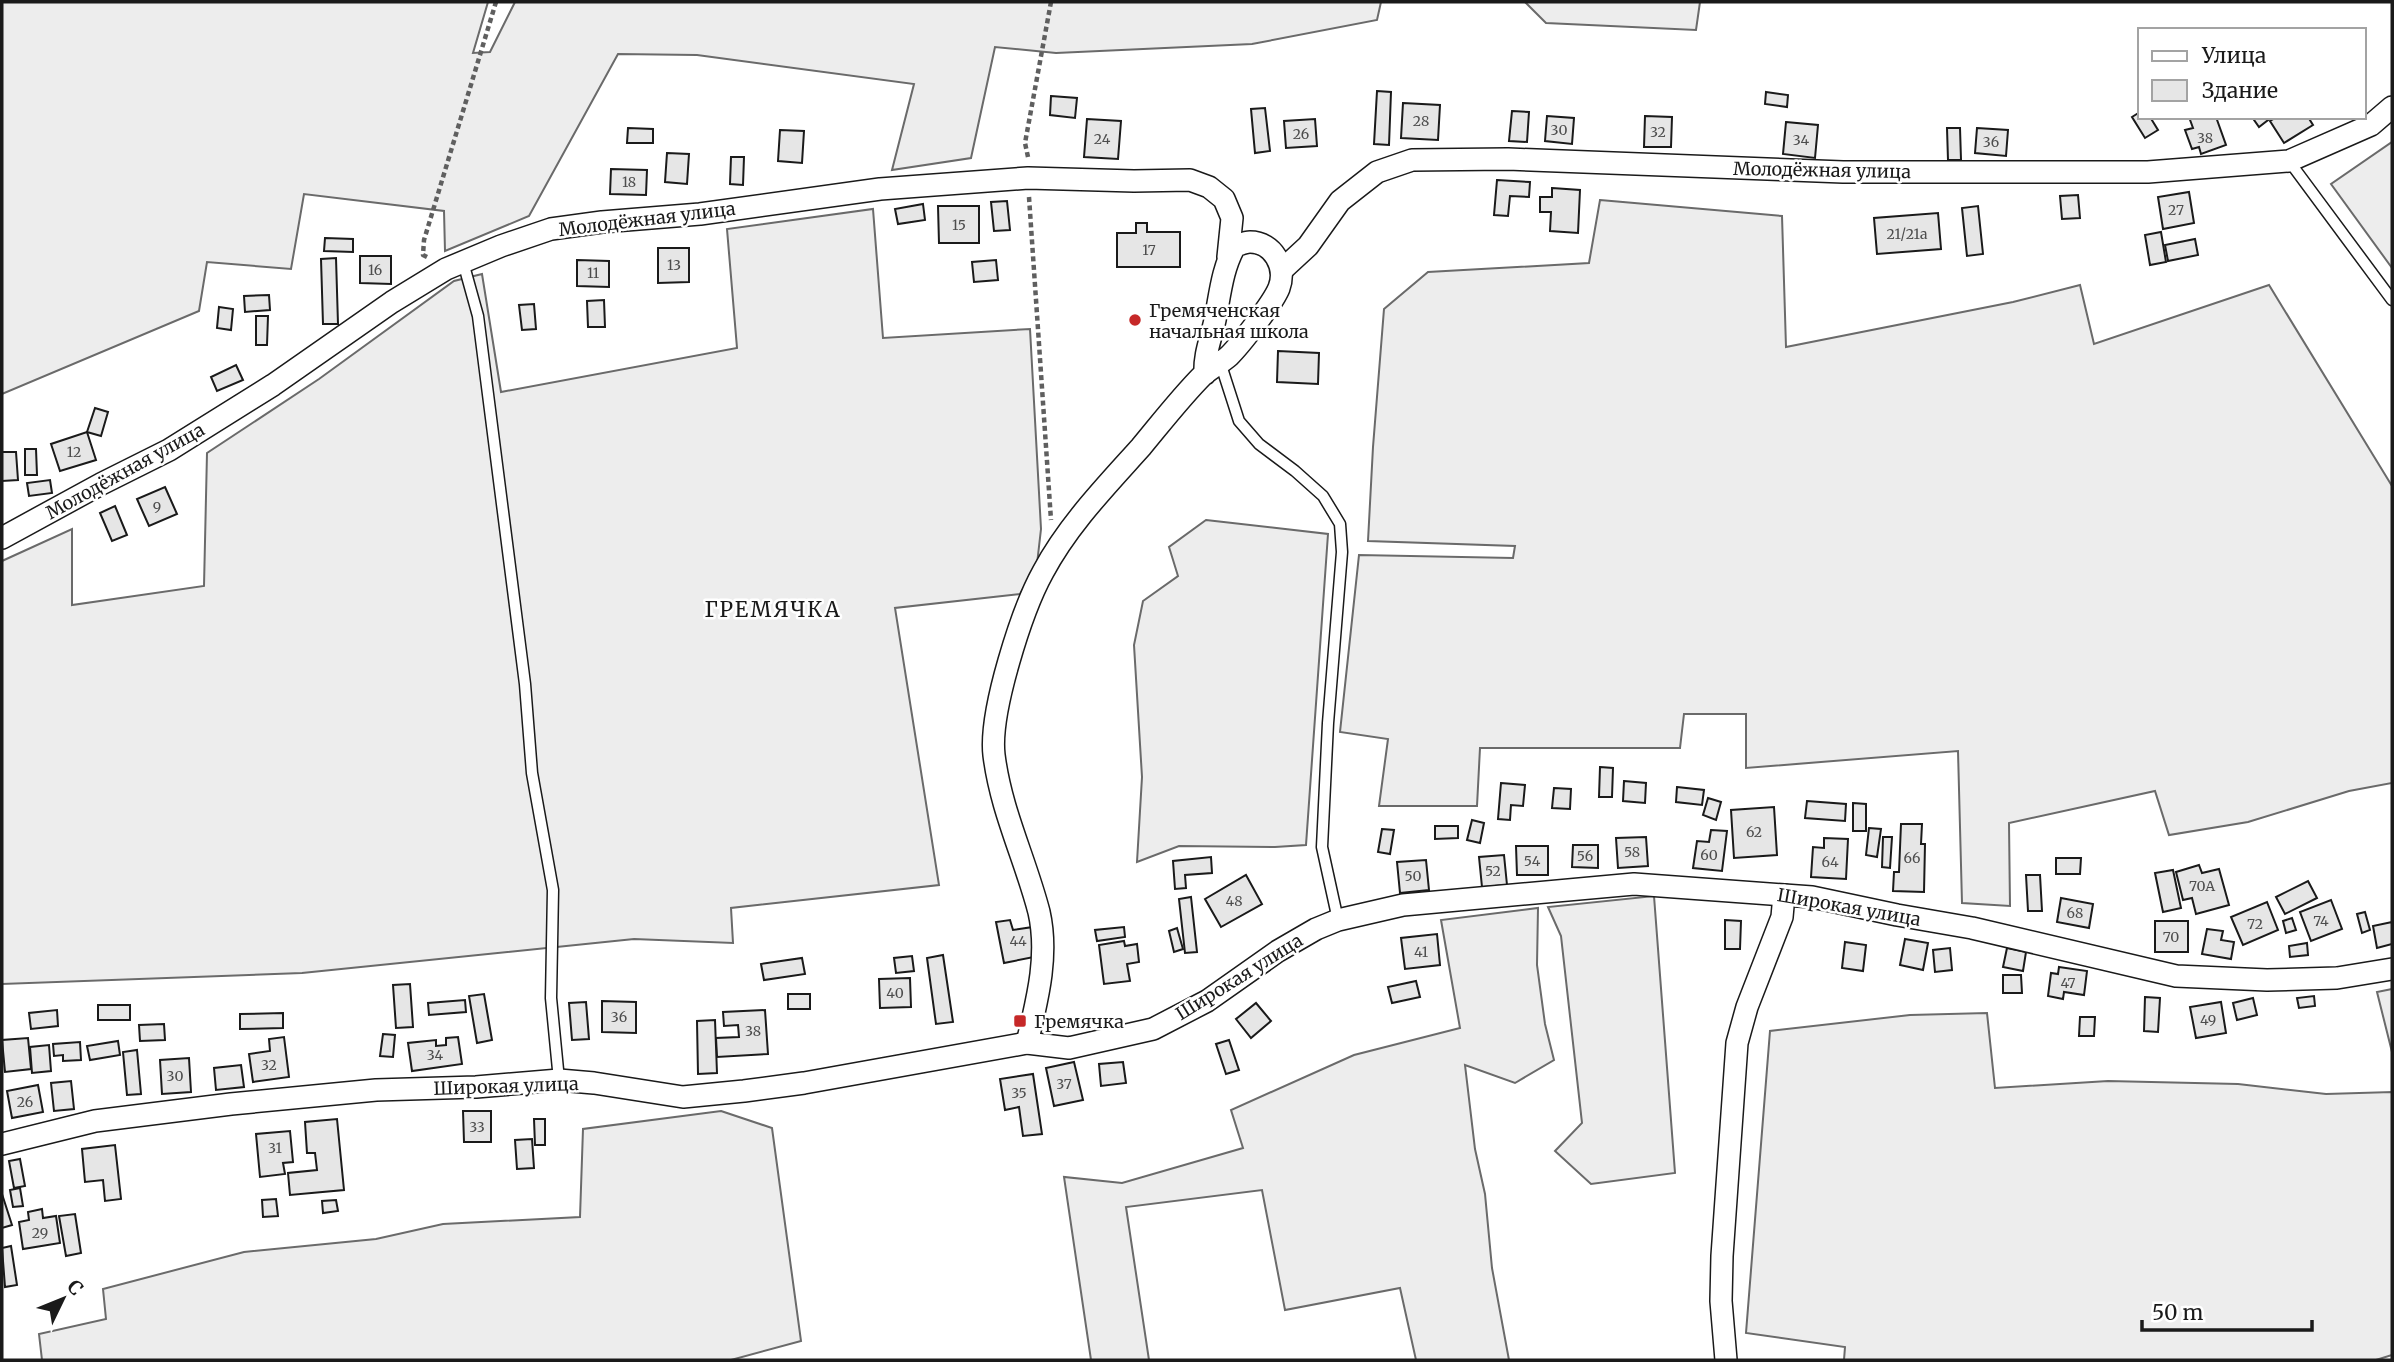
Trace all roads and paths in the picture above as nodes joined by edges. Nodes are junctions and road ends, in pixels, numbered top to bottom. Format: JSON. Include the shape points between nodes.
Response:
{"nodes":[{"id":1,"x":496,"y":2,"type":"edge"},
{"id":2,"x":1051,"y":2,"type":"edge"},
{"id":3,"x":2392,"y":107,"type":"edge"},
{"id":4,"x":2289,"y":161,"type":"junction"},
{"id":5,"x":1028,"y":178,"type":"junction"},
{"id":6,"x":1228,"y":257,"type":"junction"},
{"id":7,"x":455,"y":266,"type":"junction"},
{"id":8,"x":1282,"y":270,"type":"junction"},
{"id":9,"x":2392,"y":300,"type":"edge"},
{"id":10,"x":1212,"y":368,"type":"junction"},
{"id":11,"x":2,"y":538,"type":"edge"},
{"id":12,"x":1057,"y":548,"type":"junction"},
{"id":13,"x":1784,"y":895,"type":"junction"},
{"id":14,"x":1338,"y":920,"type":"junction"},
{"id":15,"x":2392,"y":969,"type":"edge"},
{"id":16,"x":1027,"y":1043,"type":"junction"},
{"id":17,"x":559,"y":1080,"type":"junction"},
{"id":18,"x":2,"y":1144,"type":"edge"},
{"id":19,"x":1726,"y":1360,"type":"edge"}],
"edges":[{"from":1,"to":7,"type":"path","via":[[424,240],[423,255]]},
{"from":2,"to":5,"type":"path","via":[[1025,143]]},
{"from":3,"to":4,"type":"street","name":"Молодёжная улица","via":[[2371,125]]},
{"from":4,"to":8,"type":"street","name":"Молодёжная улица","via":[[2148,172],[1843,172],[1508,159],[1412,160],[1377,172],[1339,201],[1308,246]]},
{"from":4,"to":9,"type":"lane"},
{"from":5,"to":6,"type":"street","name":"Молодёжная улица","via":[[1190,180],[1209,187],[1224,199],[1232,218]]},
{"from":5,"to":7,"type":"street","name":"Молодёжная улица","via":[[880,190],[551,229]]},
{"from":5,"to":12,"type":"path","via":[[1049,506]]},
{"from":6,"to":8,"type":"street","via":[[1235,246],[1263,245],[1276,256]]},
{"from":6,"to":10,"type":"street","name":"Молодёжная улица","via":[[1204,358]]},
{"from":7,"to":11,"type":"street","name":"Молодёжная улица","via":[[391,302],[273,385],[169,450]]},
{"from":7,"to":17,"type":"lane","via":[[478,316],[532,773],[553,890],[551,998]]},
{"from":8,"to":10,"type":"street","via":[[1279,288],[1261,316],[1230,355]]},
{"from":10,"to":12,"type":"street","via":[[1083,512]]},
{"from":10,"to":14,"type":"lane","via":[[1239,421],[1259,444],[1323,496],[1340,524],[1342,552],[1322,846]]},
{"from":12,"to":16,"type":"street","via":[[1041,574],[1007,666],[993,751],[1000,794],[1039,914],[1040,987]]},
{"from":13,"to":14,"type":"street","name":"Широкая улица","via":[[1634,884],[1403,905]]},
{"from":13,"to":15,"type":"street","name":"Широкая улица","via":[[1972,928],[2176,975],[2267,980],[2337,978]]},
{"from":13,"to":19,"type":"street","via":[[1782,917],[1737,1043],[1720,1301]]},
{"from":14,"to":16,"type":"street","name":"Широкая улица","via":[[1278,951],[1207,1001],[1153,1029],[1069,1048]]},
{"from":16,"to":17,"type":"street","name":"Широкая улица","via":[[804,1083],[683,1097]]},
{"from":17,"to":18,"type":"street","name":"Широкая улица","via":[[232,1104],[95,1121]]}]}
